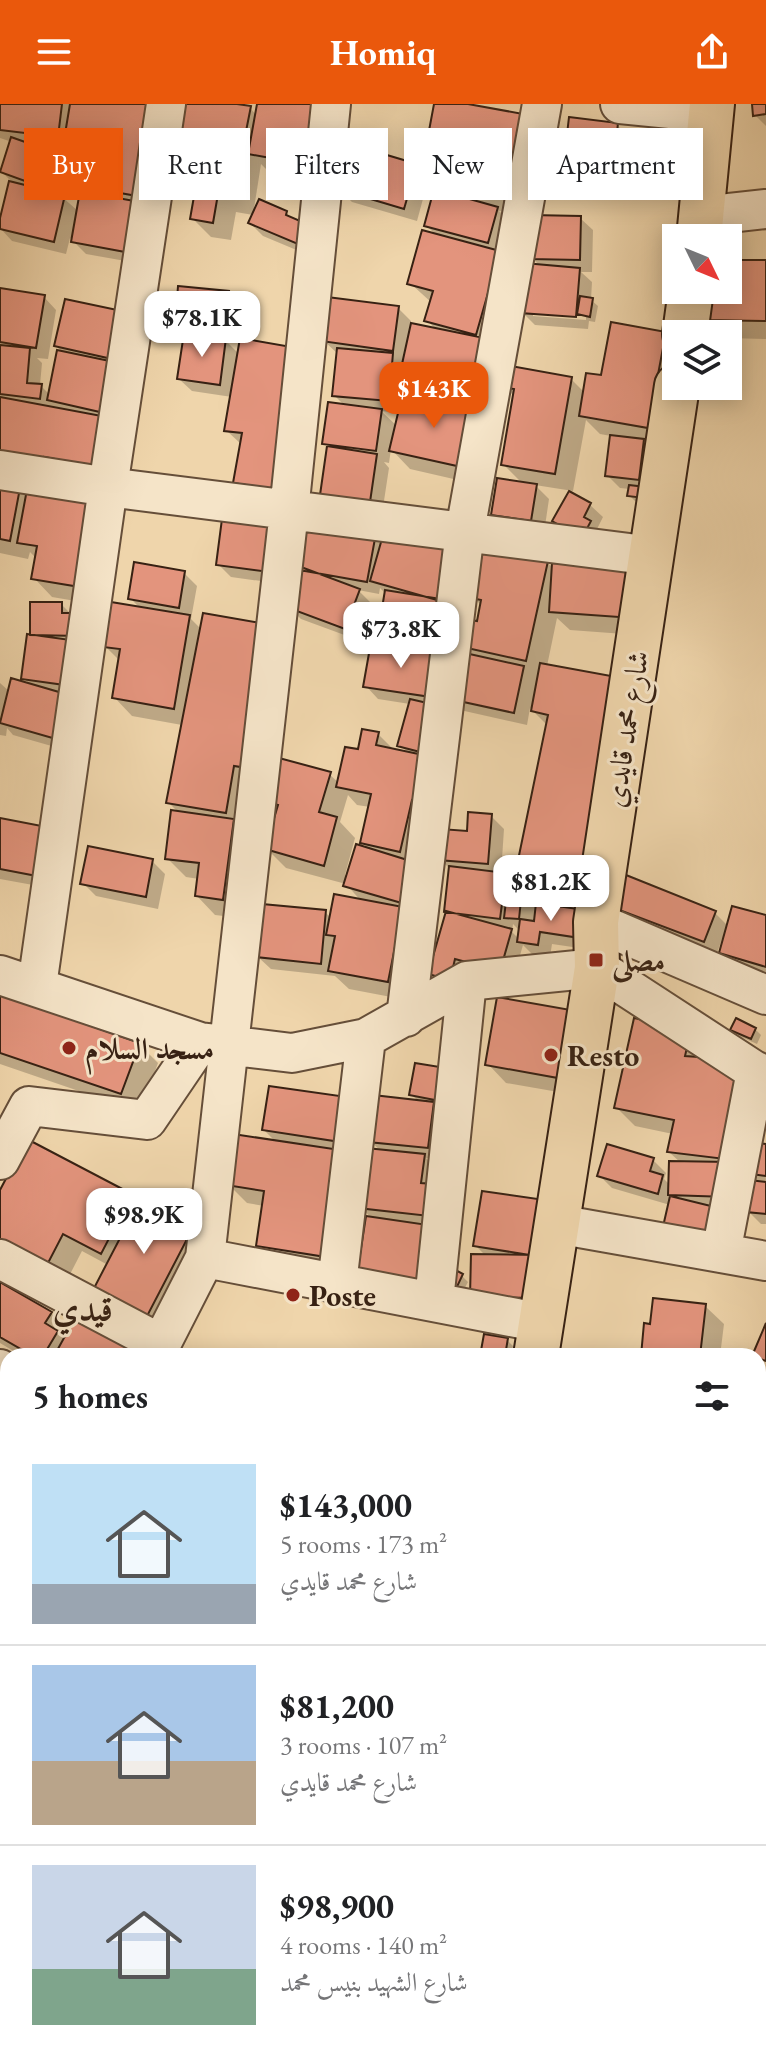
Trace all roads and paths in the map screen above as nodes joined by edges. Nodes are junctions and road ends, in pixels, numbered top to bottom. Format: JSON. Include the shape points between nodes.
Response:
{"nodes":[{"id":1,"x":166,"y":104,"type":"edge"},
{"id":2,"x":331,"y":104,"type":"edge"},
{"id":3,"x":542,"y":104,"type":"edge"},
{"id":4,"x":620,"y":104,"type":"edge"},
{"id":5,"x":711,"y":108,"type":"edge"},
{"id":6,"x":766,"y":209,"type":"edge"},
{"id":7,"x":700,"y":224,"type":"edge"},
{"id":8,"x":711,"y":224,"type":"edge"},
{"id":9,"x":675,"y":400,"type":"edge"},
{"id":10,"x":0,"y":470,"type":"edge"},
{"id":11,"x":108,"y":487,"type":"junction"},
{"id":12,"x":289,"y":511,"type":"junction"},
{"id":13,"x":465,"y":531,"type":"junction"},
{"id":14,"x":653,"y":556,"type":"junction"},
{"id":15,"x":596,"y":922,"type":"junction"},
{"id":16,"x":597,"y":968,"type":"junction"},
{"id":17,"x":0,"y":975,"type":"edge"},
{"id":18,"x":467,"y":981,"type":"junction"},
{"id":19,"x":37,"y":986,"type":"junction"},
{"id":20,"x":766,"y":995,"type":"edge"},
{"id":21,"x":406,"y":1017,"type":"junction"},
{"id":22,"x":366,"y":1038,"type":"junction"},
{"id":23,"x":214,"y":1044,"type":"junction"},
{"id":24,"x":761,"y":1074,"type":"edge"},
{"id":25,"x":14,"y":1107,"type":"edge"},
{"id":26,"x":0,"y":1160,"type":"edge"},
{"id":27,"x":557,"y":1224,"type":"junction"},
{"id":28,"x":721,"y":1253,"type":"junction"},
{"id":29,"x":205,"y":1258,"type":"junction"},
{"id":30,"x":0,"y":1259,"type":"edge"},
{"id":31,"x":766,"y":1261,"type":"edge"},
{"id":32,"x":337,"y":1284,"type":"junction"},
{"id":33,"x":434,"y":1301,"type":"junction"},
{"id":34,"x":539,"y":1340,"type":"edge"},
{"id":35,"x":155,"y":1348,"type":"edge"},
{"id":36,"x":159,"y":1348,"type":"edge"}],
"edges":[{"from":1,"to":11,"type":"street"},
{"from":2,"to":12,"type":"street"},
{"from":3,"to":13,"type":"street"},
{"from":4,"to":5,"type":"street"},
{"from":5,"to":7,"type":"main road"},
{"from":6,"to":8,"type":"street"},
{"from":9,"to":14,"type":"main road","name":"شارع محمد قايدي"},
{"from":10,"to":11,"type":"street"},
{"from":11,"to":12,"type":"street"},
{"from":11,"to":19,"type":"street"},
{"from":12,"to":13,"type":"street"},
{"from":12,"to":23,"type":"street"},
{"from":13,"to":14,"type":"street"},
{"from":13,"to":21,"type":"street"},
{"from":14,"to":15,"type":"main road","name":"شارع محمد قايدي"},
{"from":15,"to":16,"type":"main road","name":"شارع محمد قايدي"},
{"from":15,"to":20,"type":"street"},
{"from":16,"to":18,"type":"street"},
{"from":16,"to":24,"type":"street"},
{"from":16,"to":27,"type":"main road","name":"شارع محمد قايدي"},
{"from":17,"to":19,"type":"street"},
{"from":18,"to":21,"type":"street"},
{"from":18,"to":33,"type":"street"},
{"from":19,"to":23,"type":"street"},
{"from":21,"to":22,"type":"street"},
{"from":22,"to":23,"type":"street","via":[[292,1053]]},
{"from":22,"to":32,"type":"street"},
{"from":23,"to":25,"type":"street","via":[[147,1120]]},
{"from":23,"to":29,"type":"street"},
{"from":24,"to":28,"type":"street"},
{"from":25,"to":26,"type":"street"},
{"from":27,"to":28,"type":"street"},
{"from":27,"to":34,"type":"main road","name":"شارع محمد قايدي"},
{"from":28,"to":31,"type":"street"},
{"from":29,"to":32,"type":"street"},
{"from":29,"to":36,"type":"street"},
{"from":30,"to":35,"type":"street"},
{"from":32,"to":33,"type":"street"},
{"from":33,"to":34,"type":"street"}]}
